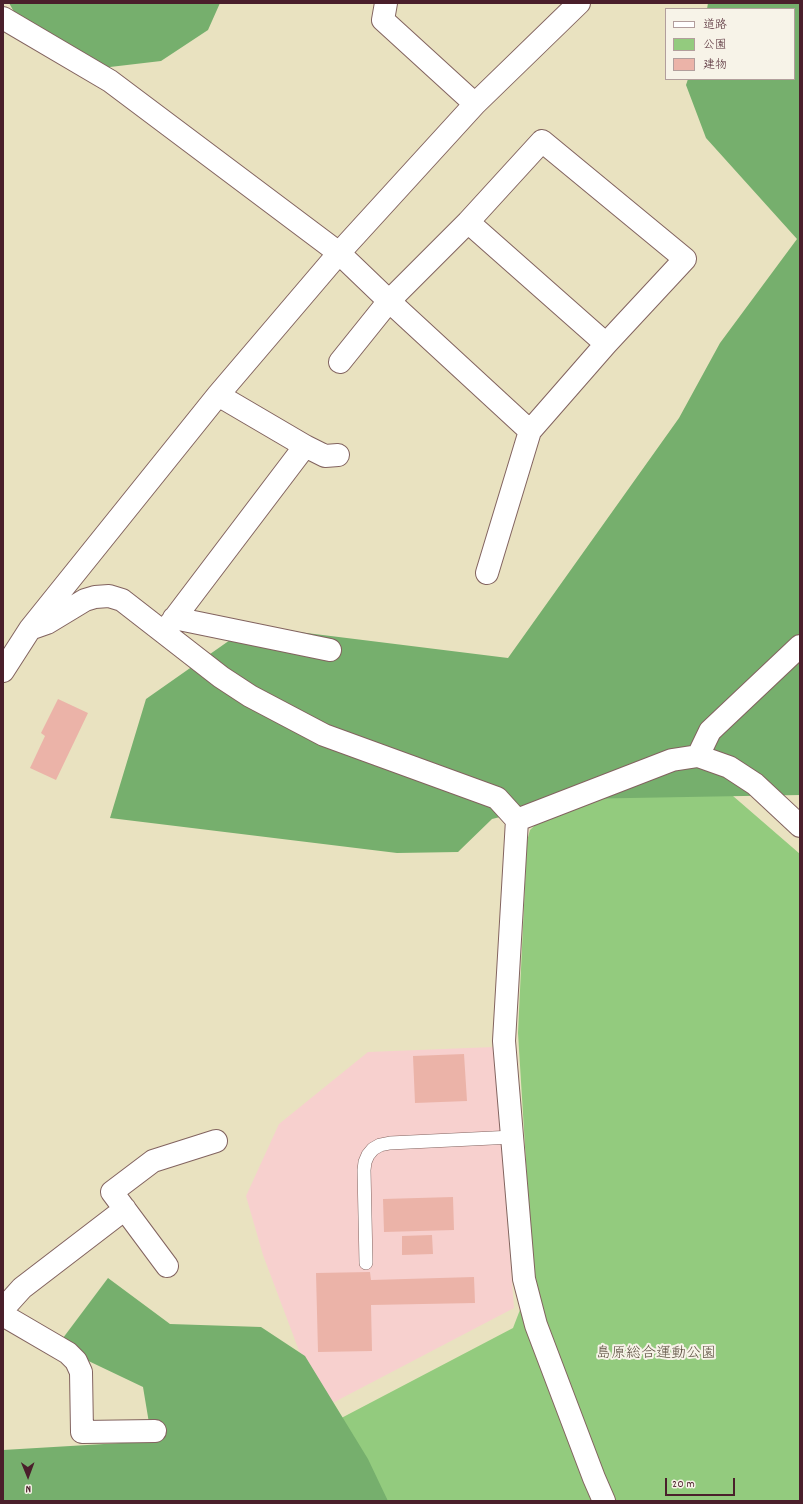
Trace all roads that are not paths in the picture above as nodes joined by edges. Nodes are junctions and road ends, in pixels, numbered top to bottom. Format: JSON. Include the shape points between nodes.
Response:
{"nodes":[{"id":1,"x":386,"y":3,"type":"edge"},
{"id":2,"x":579,"y":3,"type":"edge"},
{"id":3,"x":3,"y":18,"type":"edge"},
{"id":4,"x":475,"y":104,"type":"junction"},
{"id":5,"x":468,"y":222,"type":"junction"},
{"id":6,"x":339,"y":253,"type":"junction"},
{"id":7,"x":389,"y":301,"type":"junction"},
{"id":8,"x":606,"y":344,"type":"junction"},
{"id":9,"x":340,"y":362,"type":"dead end"},
{"id":10,"x":218,"y":395,"type":"junction"},
{"id":11,"x":530,"y":431,"type":"junction"},
{"id":12,"x":306,"y":446,"type":"junction"},
{"id":13,"x":338,"y":455,"type":"dead end"},
{"id":14,"x":487,"y":573,"type":"dead end"},
{"id":15,"x":169,"y":625,"type":"junction"},
{"id":16,"x":30,"y":629,"type":"junction"},
{"id":17,"x":800,"y":646,"type":"edge"},
{"id":18,"x":330,"y":650,"type":"dead end"},
{"id":19,"x":3,"y":670,"type":"edge"},
{"id":20,"x":698,"y":756,"type":"junction"},
{"id":21,"x":517,"y":820,"type":"junction"},
{"id":22,"x":800,"y":826,"type":"edge"},
{"id":23,"x":512,"y":1137,"type":"junction"},
{"id":24,"x":216,"y":1141,"type":"dead end"},
{"id":25,"x":126,"y":1209,"type":"junction"},
{"id":26,"x":366,"y":1263,"type":"dead end"},
{"id":27,"x":167,"y":1266,"type":"dead end"},
{"id":28,"x":3,"y":1309,"type":"edge"},
{"id":29,"x":3,"y":1315,"type":"edge"},
{"id":30,"x":155,"y":1431,"type":"dead end"},
{"id":31,"x":604,"y":1501,"type":"edge"}],
"edges":[{"from":1,"to":4,"type":"street","via":[[384,20]]},
{"from":2,"to":4,"type":"street"},
{"from":3,"to":6,"type":"street","via":[[110,81]]},
{"from":4,"to":6,"type":"street"},
{"from":5,"to":7,"type":"street"},
{"from":5,"to":8,"type":"street"},
{"from":5,"to":8,"type":"street","via":[[542,141],[685,259]]},
{"from":6,"to":7,"type":"street"},
{"from":6,"to":10,"type":"street"},
{"from":7,"to":9,"type":"street"},
{"from":7,"to":11,"type":"street"},
{"from":8,"to":11,"type":"street"},
{"from":10,"to":12,"type":"street"},
{"from":10,"to":16,"type":"street"},
{"from":11,"to":14,"type":"street"},
{"from":12,"to":13,"type":"street","via":[[325,456]]},
{"from":12,"to":15,"type":"street"},
{"from":15,"to":16,"type":"street","via":[[122,600],[109,596],[86,600]]},
{"from":15,"to":18,"type":"street"},
{"from":15,"to":21,"type":"street","via":[[222,677],[250,696],[324,735],[497,798]]},
{"from":16,"to":19,"type":"street"},
{"from":17,"to":20,"type":"street","via":[[710,731]]},
{"from":20,"to":21,"type":"street","via":[[672,760]]},
{"from":20,"to":22,"type":"street","via":[[729,767],[755,784]]},
{"from":21,"to":23,"type":"street","via":[[504,1041]]},
{"from":23,"to":26,"type":"lane","via":[[390,1143],[373,1149],[368,1155],[364,1170]]},
{"from":23,"to":31,"type":"street","via":[[524,1279],[536,1325]]},
{"from":24,"to":25,"type":"street","via":[[153,1161],[112,1192]]},
{"from":25,"to":27,"type":"street"},
{"from":25,"to":28,"type":"street","via":[[22,1288]]},
{"from":29,"to":30,"type":"street","via":[[68,1353],[76,1361],[81,1372],[82,1432]]}]}
